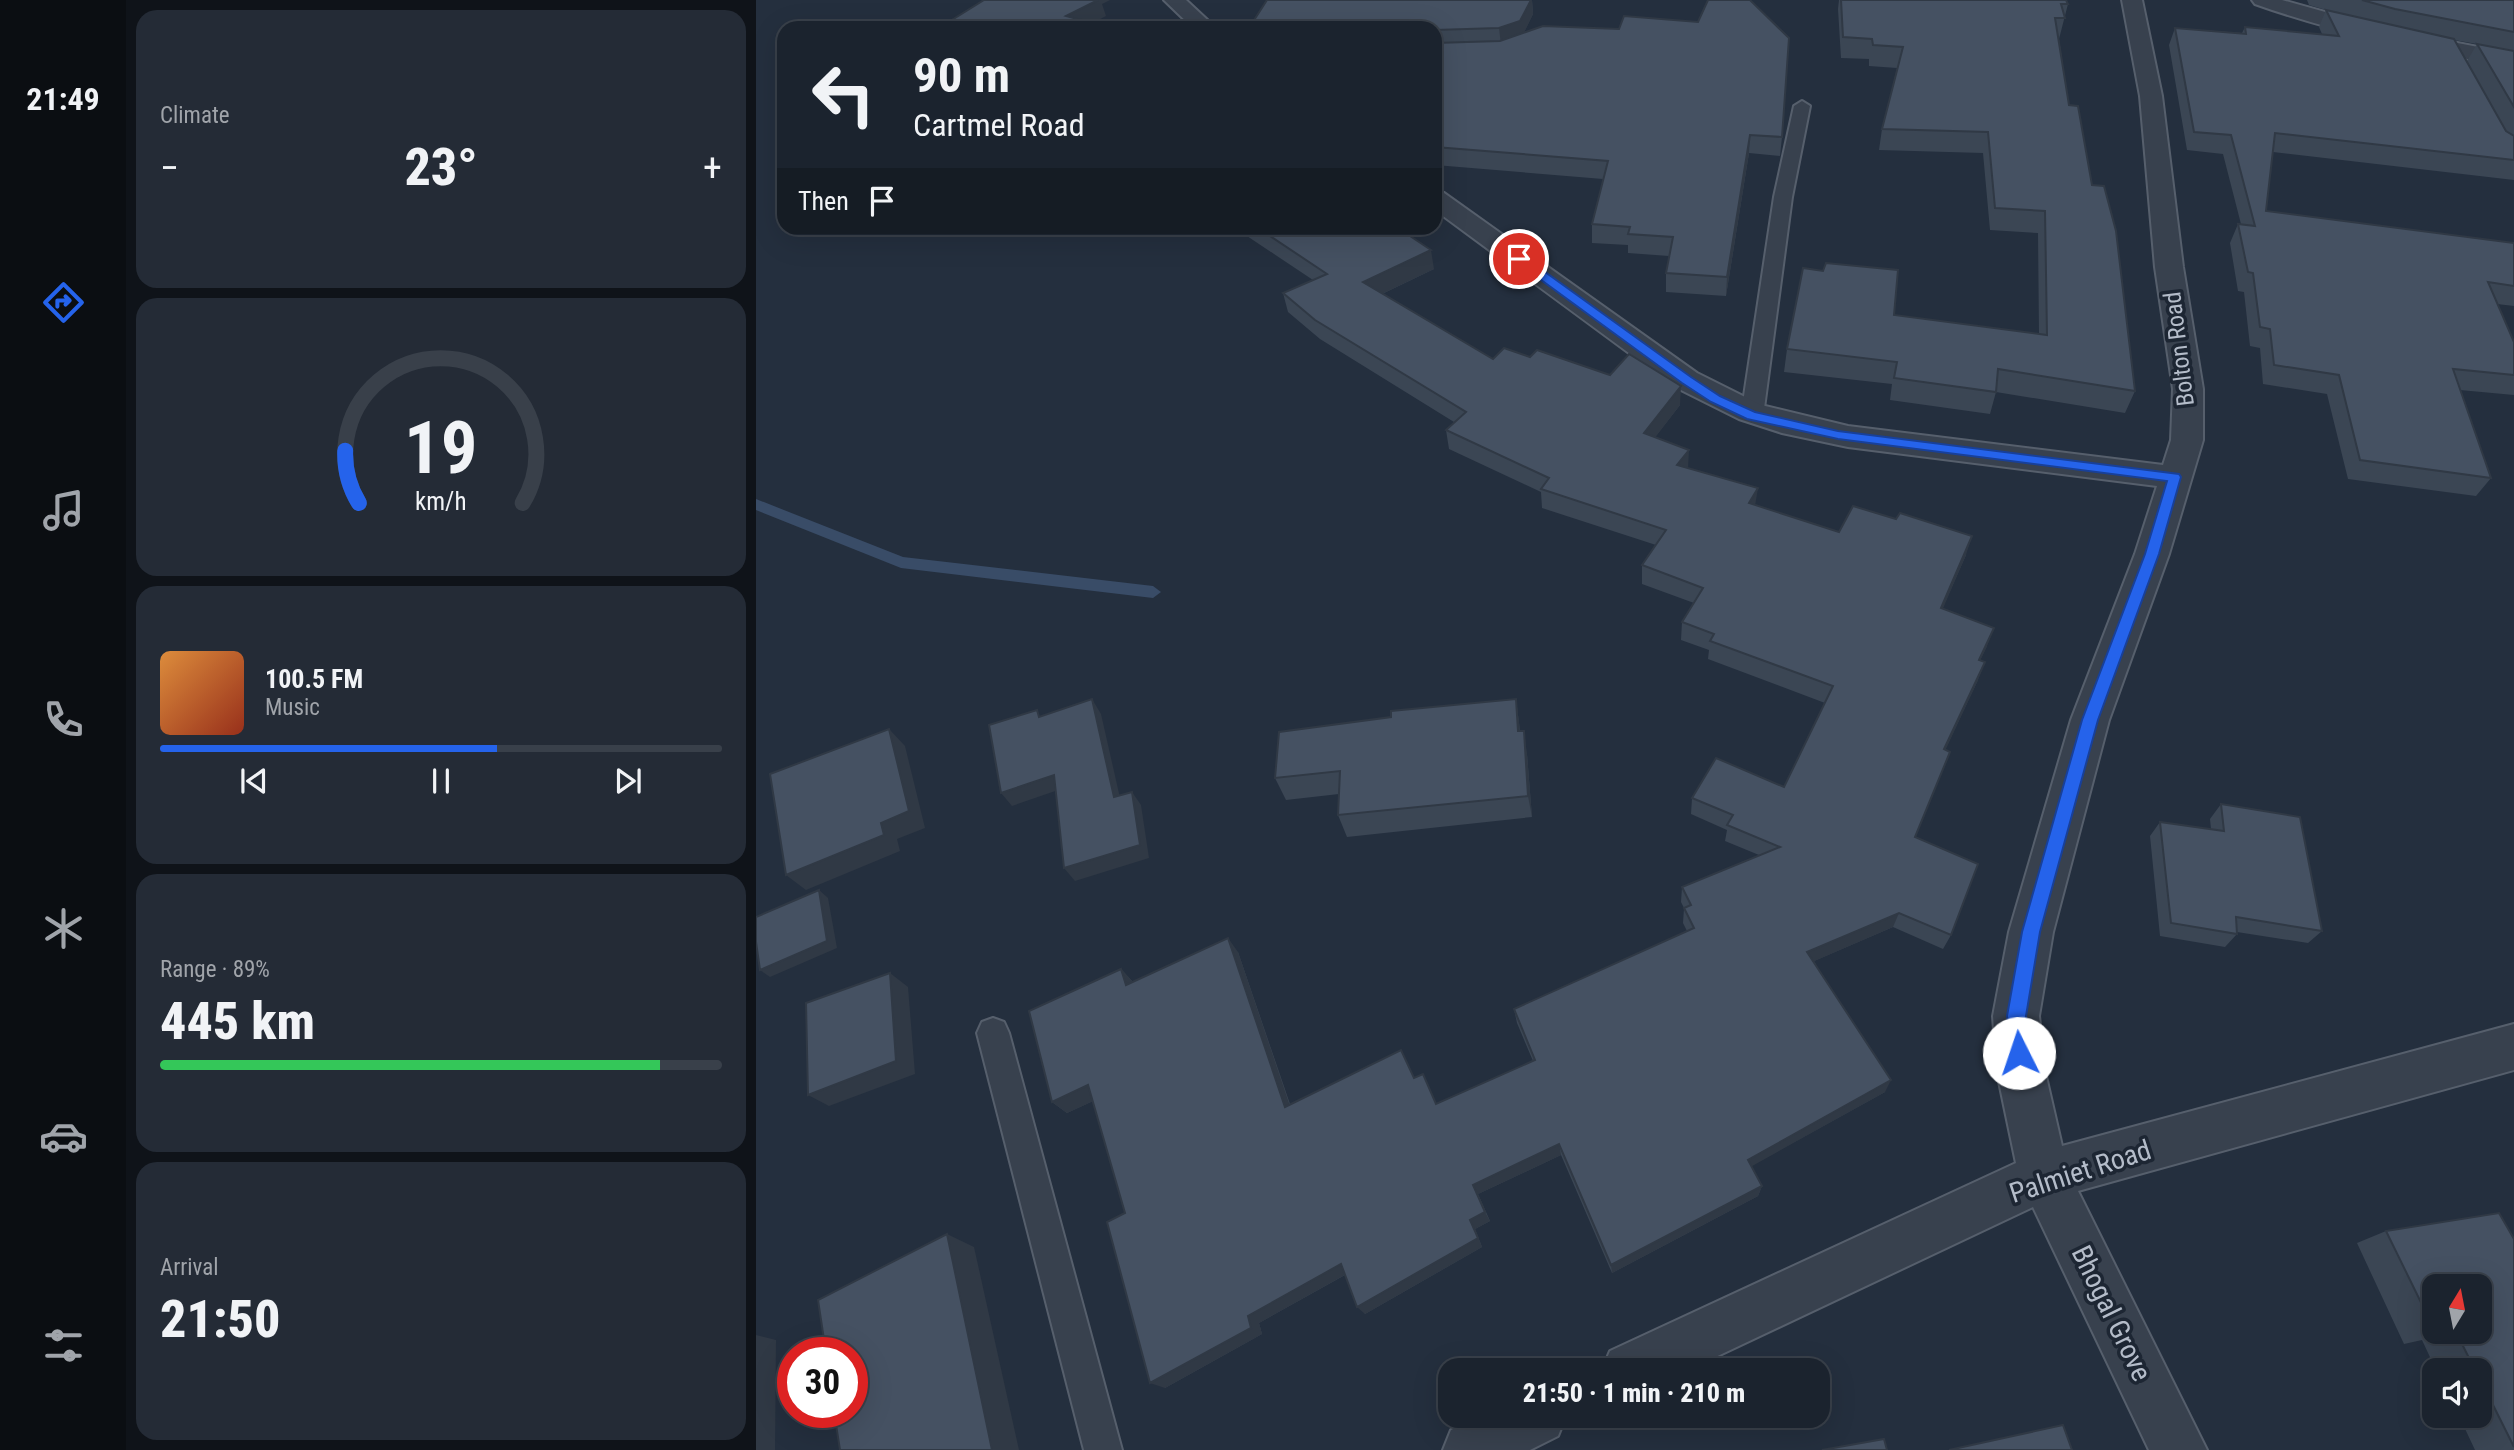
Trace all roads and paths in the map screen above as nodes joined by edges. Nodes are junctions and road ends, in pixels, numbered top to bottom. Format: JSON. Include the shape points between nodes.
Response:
{"nodes":[{"id":1,"x":1174,"y":0,"type":"edge"},
{"id":2,"x":2132,"y":0,"type":"edge"},
{"id":3,"x":2262,"y":0,"type":"edge"},
{"id":4,"x":1197,"y":21,"type":"edge"},
{"id":5,"x":2451,"y":50,"type":"junction"},
{"id":6,"x":2514,"y":61,"type":"edge"},
{"id":7,"x":2462,"y":71,"type":"edge"},
{"id":8,"x":1802,"y":106,"type":"dead end"},
{"id":9,"x":1442,"y":203,"type":"edge"},
{"id":10,"x":1752,"y":416,"type":"junction"},
{"id":11,"x":2175,"y":477,"type":"junction"},
{"id":12,"x":993,"y":1033,"type":"dead end"},
{"id":13,"x":2514,"y":1047,"type":"edge"},
{"id":14,"x":2045,"y":1176,"type":"junction"},
{"id":15,"x":1655,"y":1358,"type":"edge"},
{"id":16,"x":1514,"y":1428,"type":"edge"},
{"id":17,"x":1103,"y":1450,"type":"edge"},
{"id":18,"x":1471,"y":1450,"type":"edge"},
{"id":19,"x":2179,"y":1450,"type":"edge"}],
"edges":[{"from":1,"to":4,"type":"street"},
{"from":2,"to":11,"type":"street","name":"Bolton Road","via":[[2151,96],[2169,267],[2188,389],[2186,440]]},
{"from":3,"to":5,"type":"street","via":[[2380,37]]},
{"from":5,"to":6,"type":"street"},
{"from":5,"to":7,"type":"lane"},
{"from":8,"to":10,"type":"lane","via":[[1783,197]]},
{"from":9,"to":10,"type":"street","via":[[1686,380]]},
{"from":10,"to":11,"type":"street","via":[[1838,435]]},
{"from":11,"to":14,"type":"street","name":"Bolton Road","via":[[2152,554],[2090,720],[2031,932],[2016,1016],[2021,1072]]},
{"from":12,"to":17,"type":"lane"},
{"from":13,"to":14,"type":"street","name":"Palmiet Road"},
{"from":14,"to":15,"type":"street","name":"Palmiet Road"},
{"from":14,"to":19,"type":"street","name":"Bhogal Grove"},
{"from":16,"to":18,"type":"street"}]}
